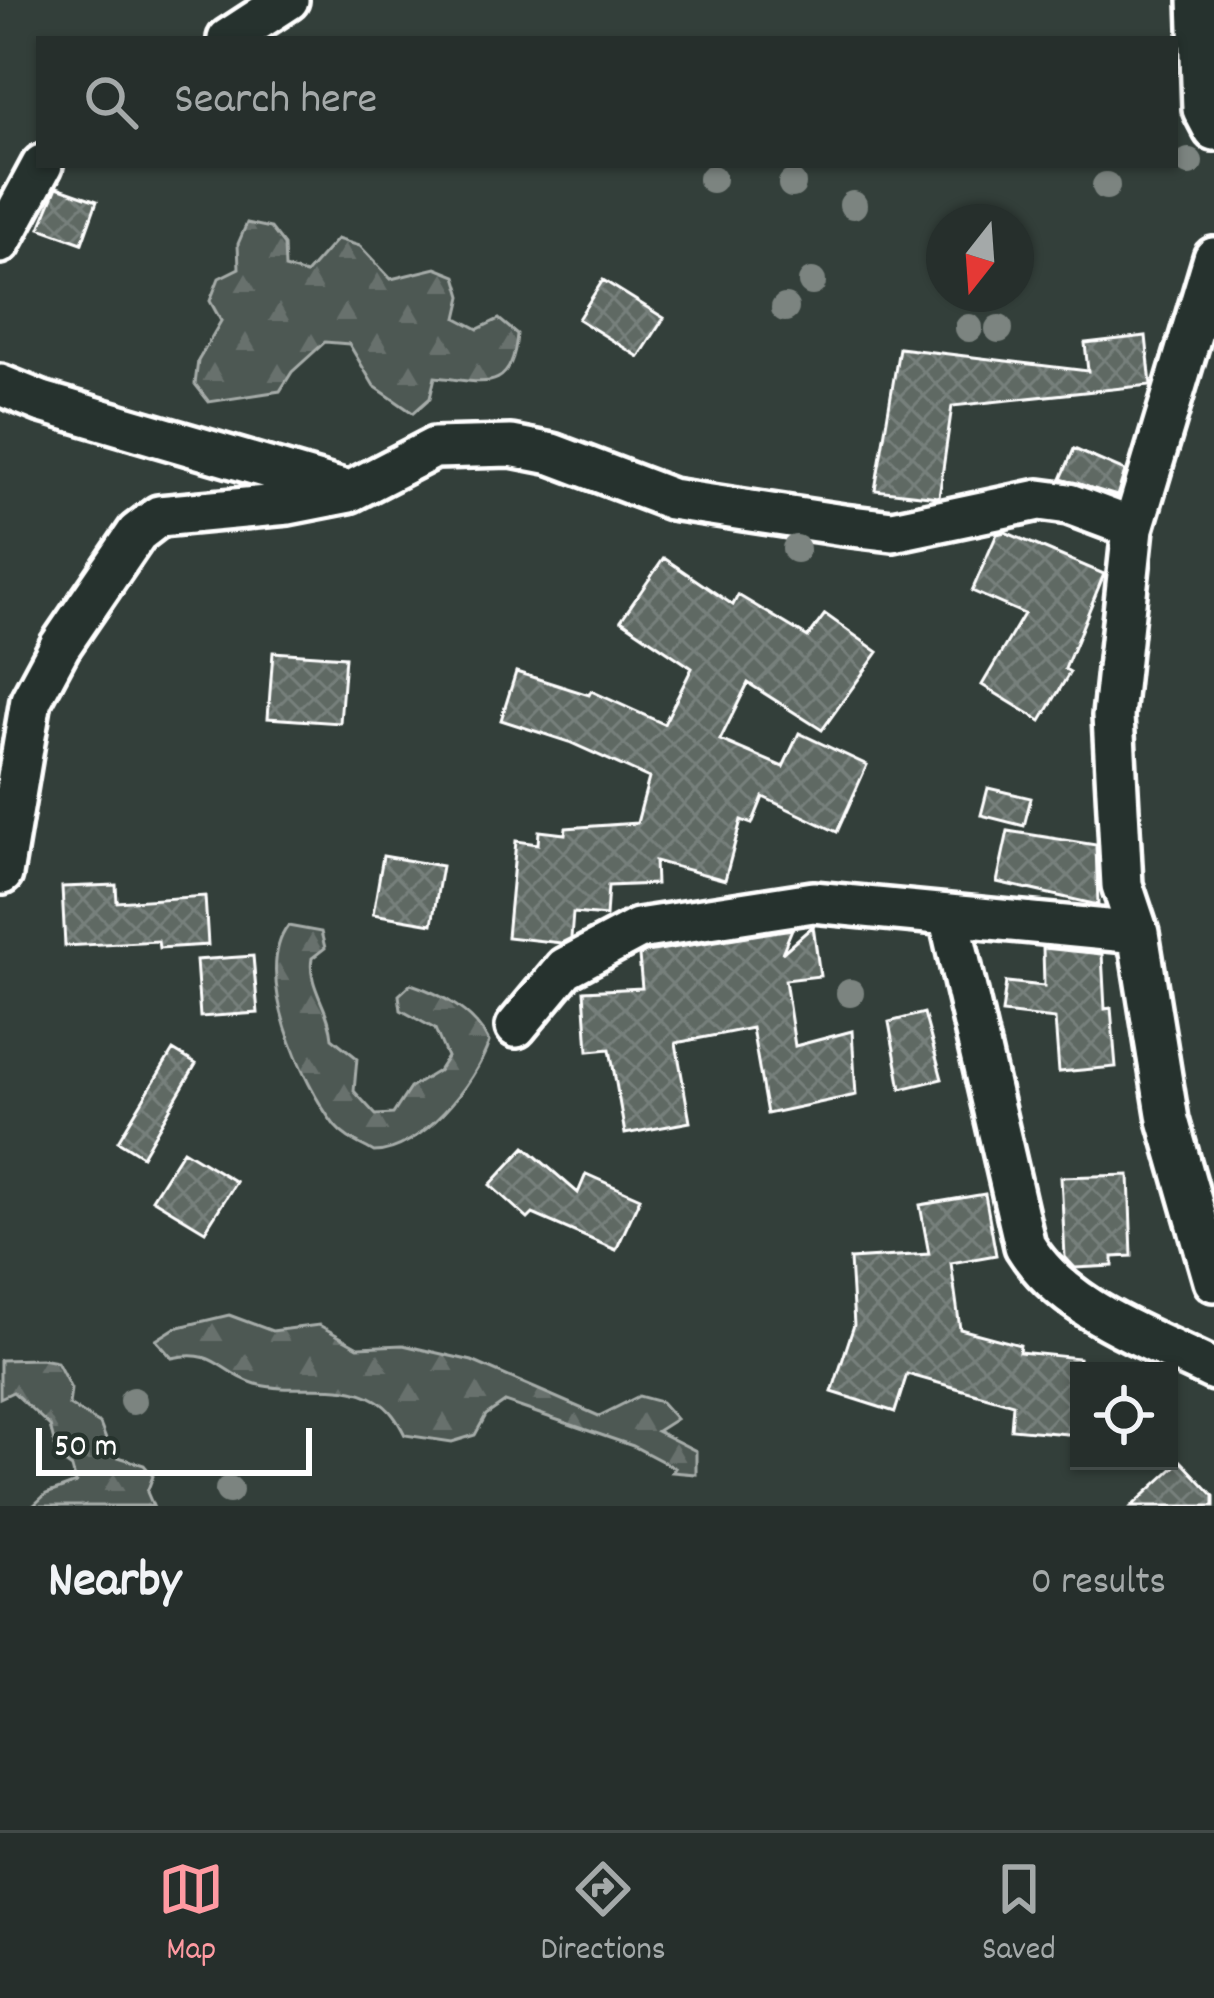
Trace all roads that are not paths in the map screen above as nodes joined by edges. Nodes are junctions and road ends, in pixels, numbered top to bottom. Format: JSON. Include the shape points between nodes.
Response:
{"nodes":[{"id":1,"x":288,"y":0,"type":"edge"},
{"id":2,"x":1198,"y":0,"type":"edge"},
{"id":3,"x":234,"y":36,"type":"edge"},
{"id":4,"x":1214,"y":130,"type":"edge"},
{"id":5,"x":40,"y":168,"type":"edge"},
{"id":6,"x":0,"y":243,"type":"edge"},
{"id":7,"x":1214,"y":258,"type":"edge"},
{"id":8,"x":0,"y":385,"type":"edge"},
{"id":9,"x":349,"y":491,"type":"junction"},
{"id":10,"x":1132,"y":528,"type":"junction"},
{"id":11,"x":2,"y":874,"type":"edge"},
{"id":12,"x":949,"y":915,"type":"junction"},
{"id":13,"x":1138,"y":933,"type":"junction"},
{"id":14,"x":516,"y":1027,"type":"dead end"},
{"id":15,"x":1214,"y":1281,"type":"edge"},
{"id":16,"x":1214,"y":1370,"type":"edge"}],
"edges":[{"from":1,"to":3,"type":"street"},
{"from":2,"to":4,"type":"street","via":[[1203,110]]},
{"from":5,"to":6,"type":"street"},
{"from":7,"to":10,"type":"street"},
{"from":8,"to":9,"type":"street"},
{"from":9,"to":10,"type":"street","via":[[434,448],[511,446],[671,499],[843,526],[893,531],[1039,500]]},
{"from":9,"to":11,"type":"street","via":[[159,516],[137,533],[31,700]]},
{"from":10,"to":13,"type":"street","via":[[1113,716],[1122,885]]},
{"from":12,"to":13,"type":"street"},
{"from":12,"to":14,"type":"street","via":[[812,902],[638,929],[565,968]]},
{"from":12,"to":16,"type":"street","via":[[1025,1246],[1044,1278],[1083,1305]]},
{"from":13,"to":15,"type":"street","via":[[1168,1120]]}]}
